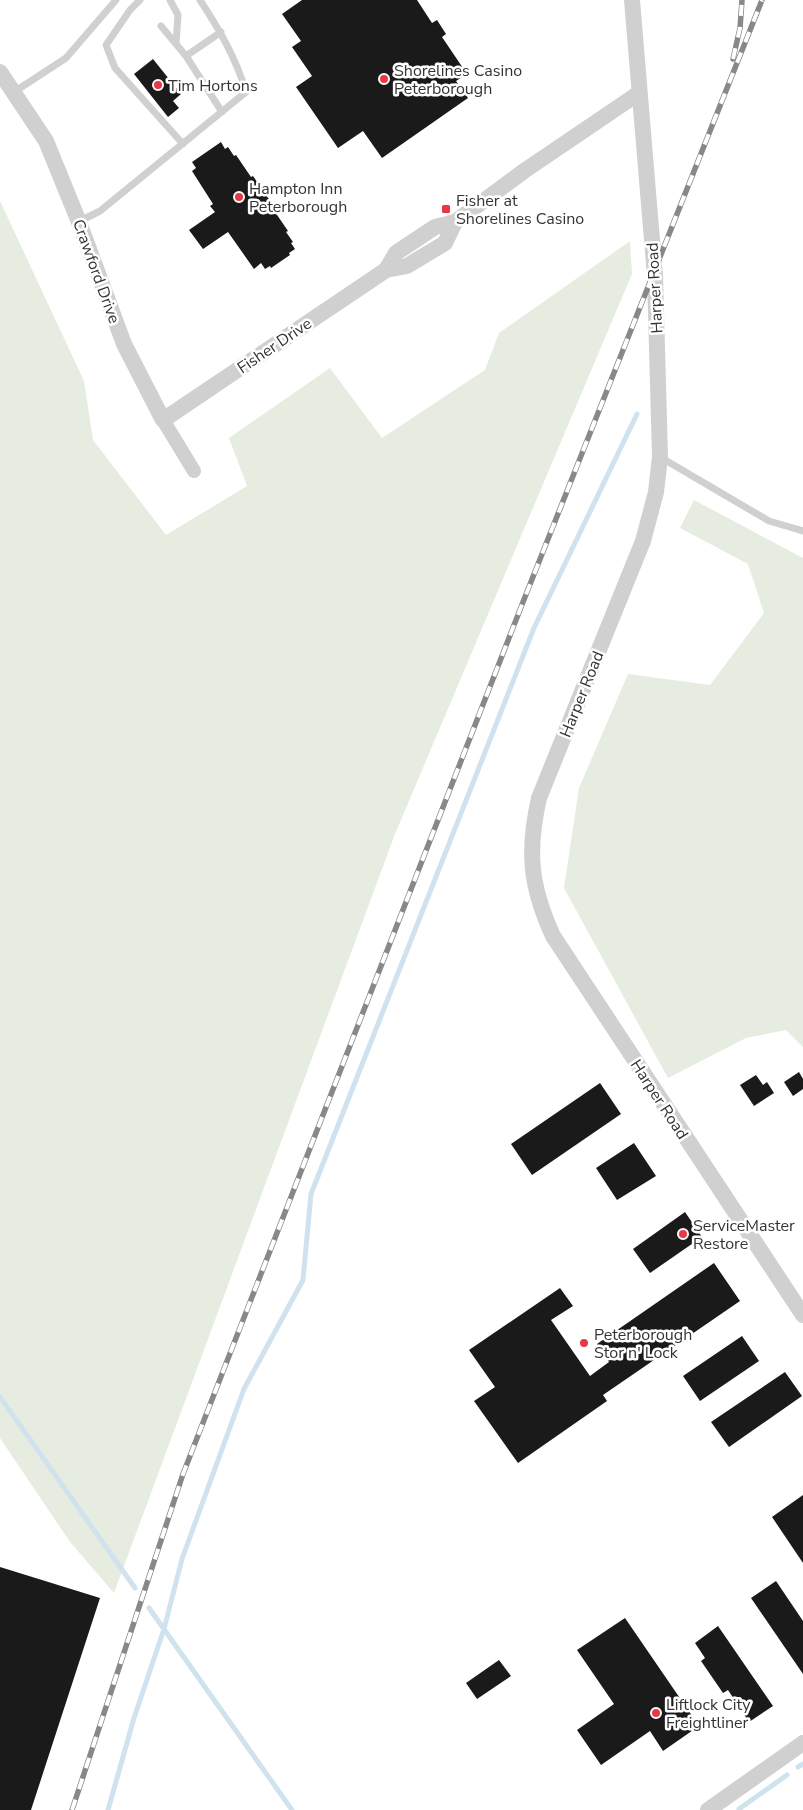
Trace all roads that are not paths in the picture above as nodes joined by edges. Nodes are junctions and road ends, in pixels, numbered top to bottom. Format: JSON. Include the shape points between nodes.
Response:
{"nodes":[{"id":1,"x":116,"y":0,"type":"edge"},
{"id":2,"x":140,"y":0,"type":"edge"},
{"id":3,"x":170,"y":0,"type":"edge"},
{"id":4,"x":200,"y":0,"type":"edge"},
{"id":5,"x":632,"y":0,"type":"edge"},
{"id":6,"x":161,"y":26,"type":"dead end"},
{"id":7,"x":221,"y":32,"type":"junction"},
{"id":8,"x":176,"y":44,"type":"junction"},
{"id":9,"x":186,"y":56,"type":"junction"},
{"id":10,"x":0,"y":72,"type":"edge"},
{"id":11,"x":14,"y":92,"type":"junction"},
{"id":12,"x":639,"y":93,"type":"junction"},
{"id":13,"x":222,"y":112,"type":"junction"},
{"id":14,"x":183,"y":144,"type":"junction"},
{"id":15,"x":80,"y":222,"type":"junction"},
{"id":16,"x":163,"y":420,"type":"junction"},
{"id":17,"x":660,"y":457,"type":"junction"},
{"id":18,"x":194,"y":471,"type":"dead end"},
{"id":19,"x":803,"y":531,"type":"edge"},
{"id":20,"x":803,"y":1315,"type":"edge"},
{"id":21,"x":803,"y":1743,"type":"edge"},
{"id":22,"x":708,"y":1810,"type":"edge"}],
"edges":[{"from":1,"to":11,"type":"lane","via":[[66,58]]},
{"from":2,"to":14,"type":"lane","via":[[106,46],[115,68]]},
{"from":3,"to":8,"type":"lane","via":[[178,15]]},
{"from":4,"to":7,"type":"lane"},
{"from":5,"to":12,"type":"street","name":"Harper Road"},
{"from":6,"to":8,"type":"lane"},
{"from":7,"to":9,"type":"lane"},
{"from":7,"to":13,"type":"lane","via":[[240,70],[246,92]]},
{"from":8,"to":9,"type":"lane"},
{"from":9,"to":13,"type":"lane"},
{"from":10,"to":11,"type":"street","name":"Crawford Drive"},
{"from":11,"to":15,"type":"street","name":"Crawford Drive","via":[[46,141]]},
{"from":12,"to":16,"type":"street","name":"Fisher Drive","via":[[455,222],[435,227],[396,253],[386,270]]},
{"from":12,"to":17,"type":"street","name":"Harper Road","via":[[655,276]]},
{"from":13,"to":14,"type":"lane"},
{"from":14,"to":15,"type":"lane","via":[[100,211]]},
{"from":15,"to":16,"type":"street","name":"Crawford Drive","via":[[124,344]]},
{"from":16,"to":18,"type":"street","name":"Crawford Drive"},
{"from":17,"to":19,"type":"lane","via":[[768,521]]},
{"from":17,"to":20,"type":"street","name":"Harper Road","via":[[656,492],[643,541],[539,798],[533,826],[532,876],[553,936]]},
{"from":21,"to":22,"type":"street"}]}
